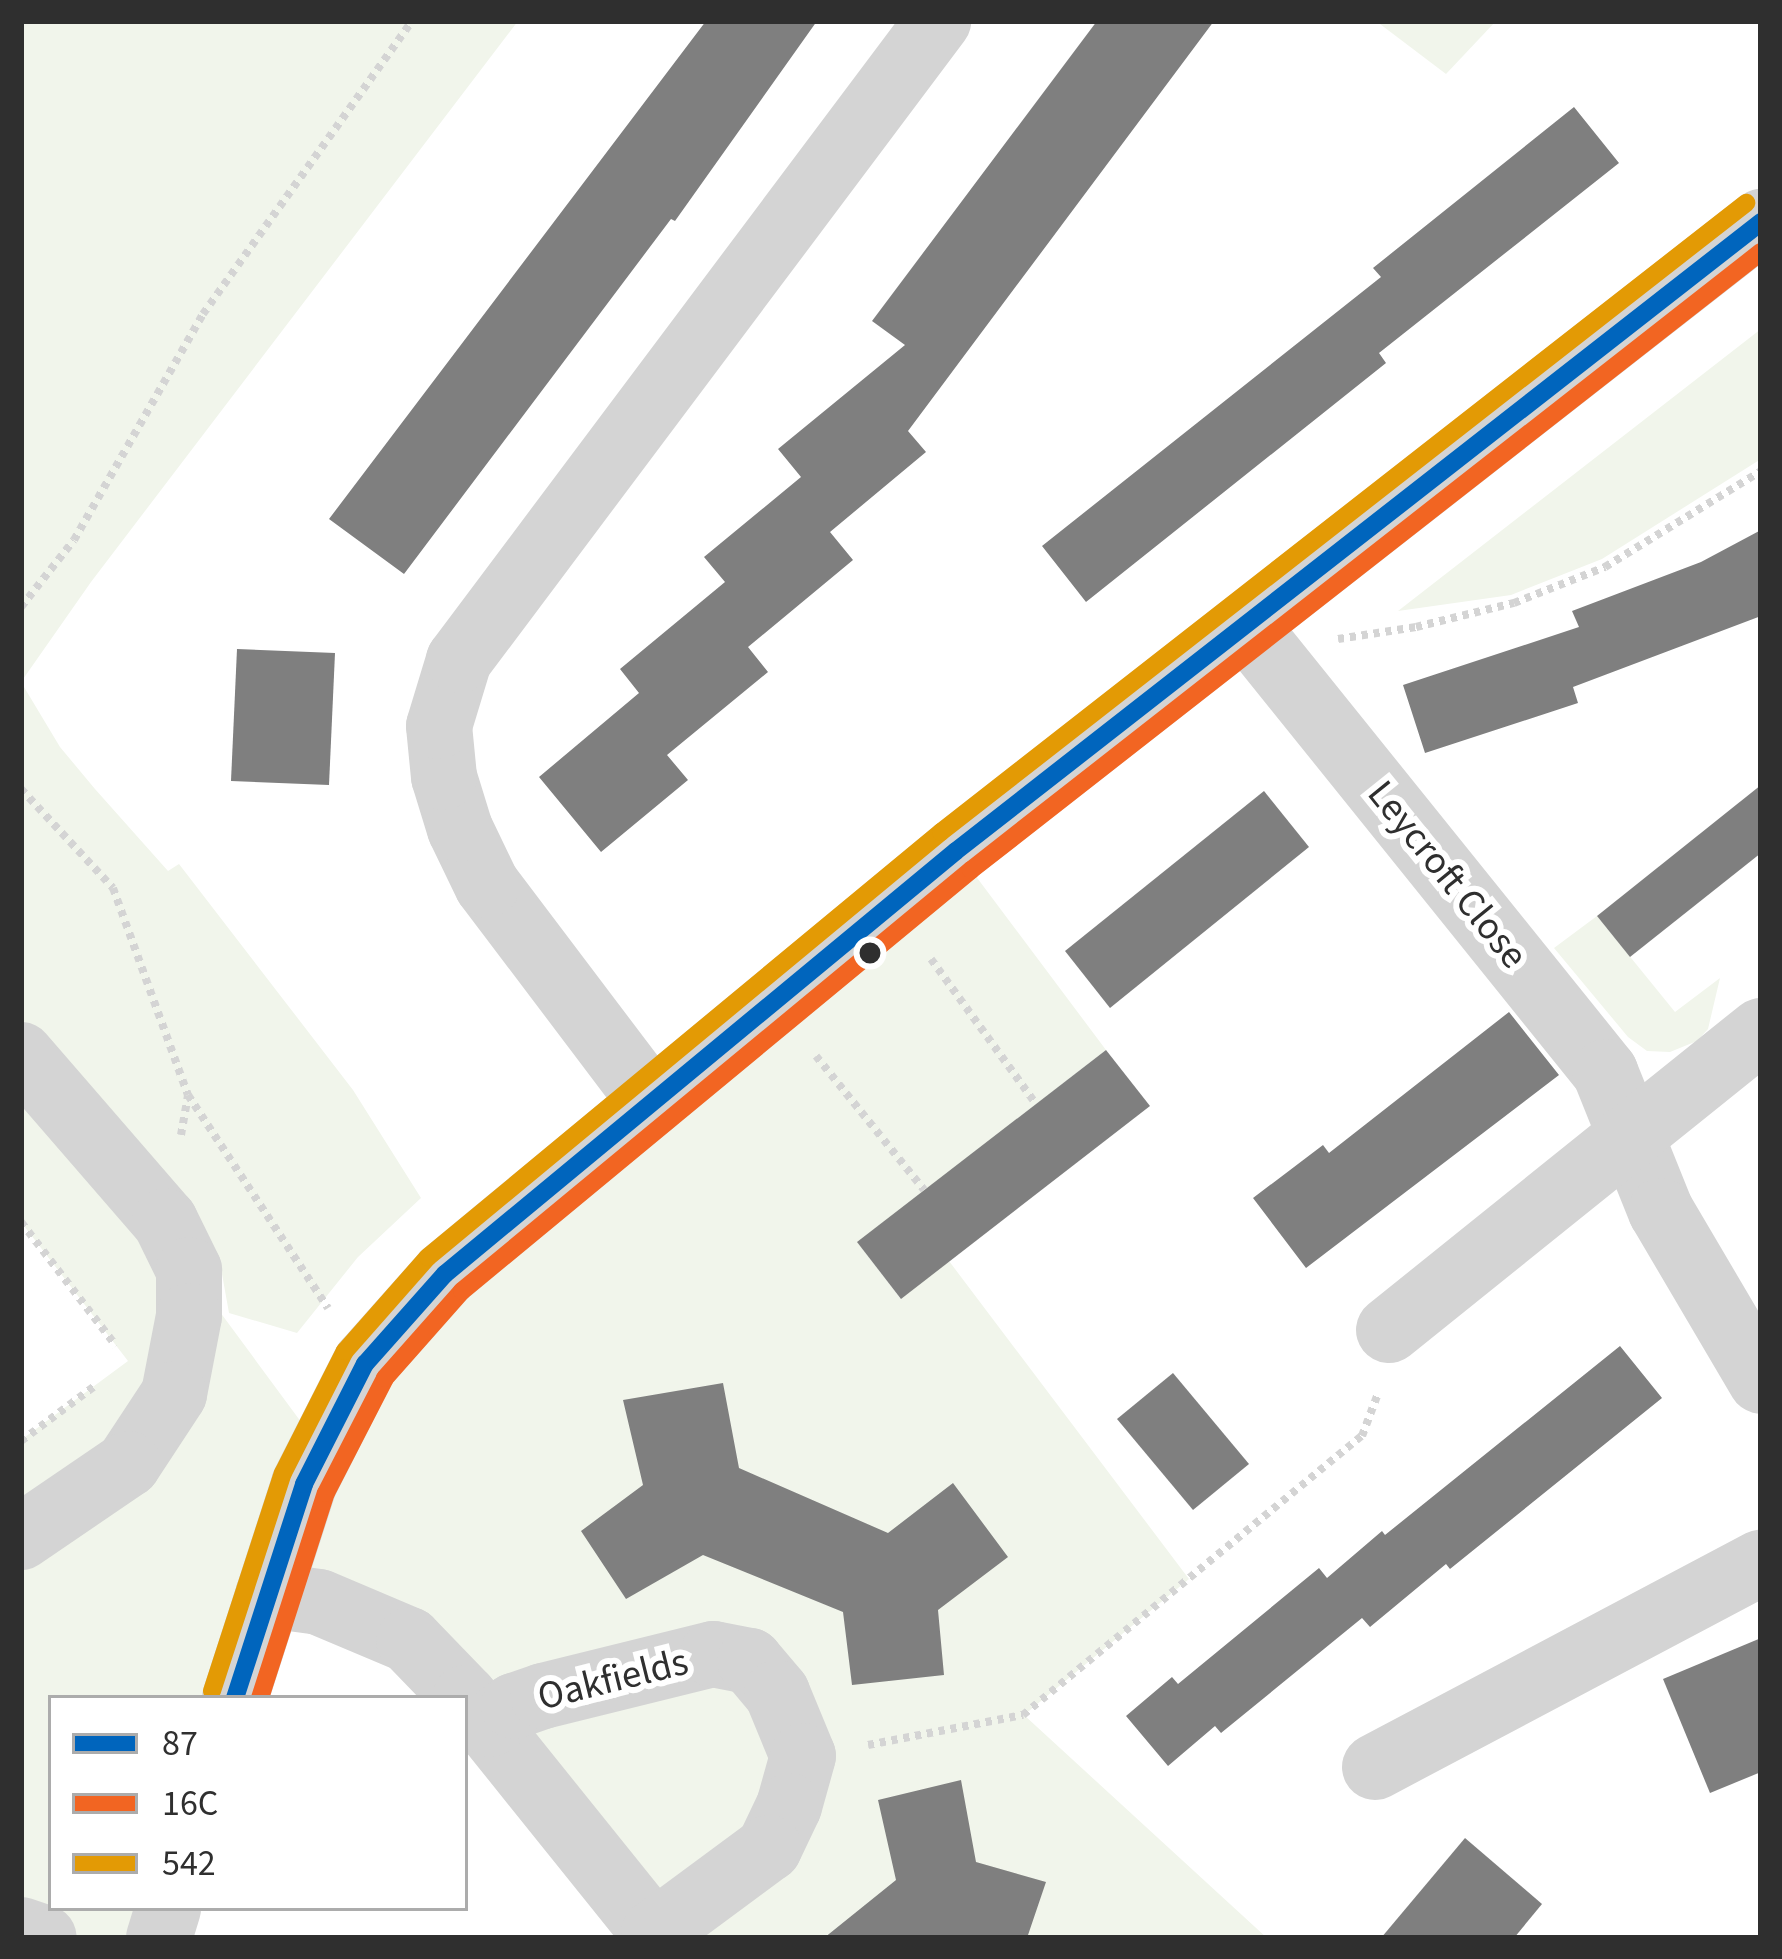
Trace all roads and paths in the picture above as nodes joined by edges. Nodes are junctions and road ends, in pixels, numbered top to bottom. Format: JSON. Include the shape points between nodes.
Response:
{"nodes":[{"id":1,"x":412,"y":21,"type":"edge"},
{"id":2,"x":938,"y":21,"type":"edge"},
{"id":3,"x":1761,"y":222,"type":"edge"},
{"id":4,"x":1761,"y":471,"type":"edge"},
{"id":5,"x":21,"y":607,"type":"edge"},
{"id":6,"x":1246,"y":626,"type":"junction"},
{"id":7,"x":21,"y":789,"type":"edge"},
{"id":8,"x":891,"y":903,"type":"junction"},
{"id":9,"x":773,"y":1004,"type":"junction"},
{"id":10,"x":1761,"y":1031,"type":"edge"},
{"id":11,"x":22,"y":1057,"type":"edge"},
{"id":12,"x":652,"y":1103,"type":"junction"},
{"id":13,"x":1036,"y":1104,"type":"dead end"},
{"id":14,"x":1630,"y":1134,"type":"junction"},
{"id":15,"x":924,"y":1190,"type":"dead end"},
{"id":16,"x":21,"y":1222,"type":"edge"},
{"id":17,"x":1389,"y":1330,"type":"joint"},
{"id":18,"x":128,"y":1361,"type":"dead end"},
{"id":19,"x":365,"y":1364,"type":"junction"},
{"id":20,"x":1761,"y":1382,"type":"edge"},
{"id":21,"x":21,"y":1537,"type":"edge"},
{"id":22,"x":1761,"y":1563,"type":"edge"},
{"id":23,"x":268,"y":1595,"type":"junction"},
{"id":24,"x":236,"y":1695,"type":"edge"},
{"id":25,"x":462,"y":1695,"type":"edge"},
{"id":26,"x":473,"y":1707,"type":"edge"},
{"id":27,"x":803,"y":1756,"type":"junction"},
{"id":28,"x":1375,"y":1767,"type":"dead end"},
{"id":29,"x":21,"y":1930,"type":"edge"},
{"id":30,"x":656,"y":1936,"type":"edge"},
{"id":31,"x":44,"y":1938,"type":"edge"}],
"edges":[{"from":1,"to":5,"type":"path","via":[[203,314],[74,540]]},
{"from":2,"to":12,"type":"street","via":[[460,660],[439,726],[454,812],[487,885]]},
{"from":3,"to":6,"type":"street"},
{"from":4,"to":6,"type":"path","via":[[1605,567],[1514,603],[1330,640]]},
{"from":6,"to":8,"type":"street"},
{"from":6,"to":14,"type":"street","name":"Leycroft Close","via":[[1605,1072]]},
{"from":7,"to":19,"type":"path","via":[[112,889],[188,1095]]},
{"from":8,"to":9,"type":"street"},
{"from":8,"to":13,"type":"path"},
{"from":9,"to":12,"type":"street"},
{"from":9,"to":15,"type":"path"},
{"from":10,"to":14,"type":"street"},
{"from":11,"to":21,"type":"street","via":[[165,1221],[189,1270],[189,1316],[174,1394],[128,1464]]},
{"from":12,"to":19,"type":"street","via":[[445,1274]]},
{"from":14,"to":17,"type":"street"},
{"from":14,"to":20,"type":"street","name":"Leycroft Close","via":[[1661,1211]]},
{"from":16,"to":18,"type":"path"},
{"from":17,"to":27,"type":"path","via":[[1384,1377],[1362,1436],[1023,1714]]},
{"from":19,"to":23,"type":"street","via":[[302,1486]]},
{"from":22,"to":28,"type":"street"},
{"from":23,"to":24,"type":"street"},
{"from":23,"to":25,"type":"street","via":[[319,1602],[409,1640]]},
{"from":26,"to":27,"type":"street","name":"Oakfields","via":[[514,1706],[713,1654],[750,1660],[778,1693]]},
{"from":26,"to":30,"type":"street"},
{"from":27,"to":30,"type":"street","via":[[769,1848]]},
{"from":29,"to":31,"type":"street"}]}
